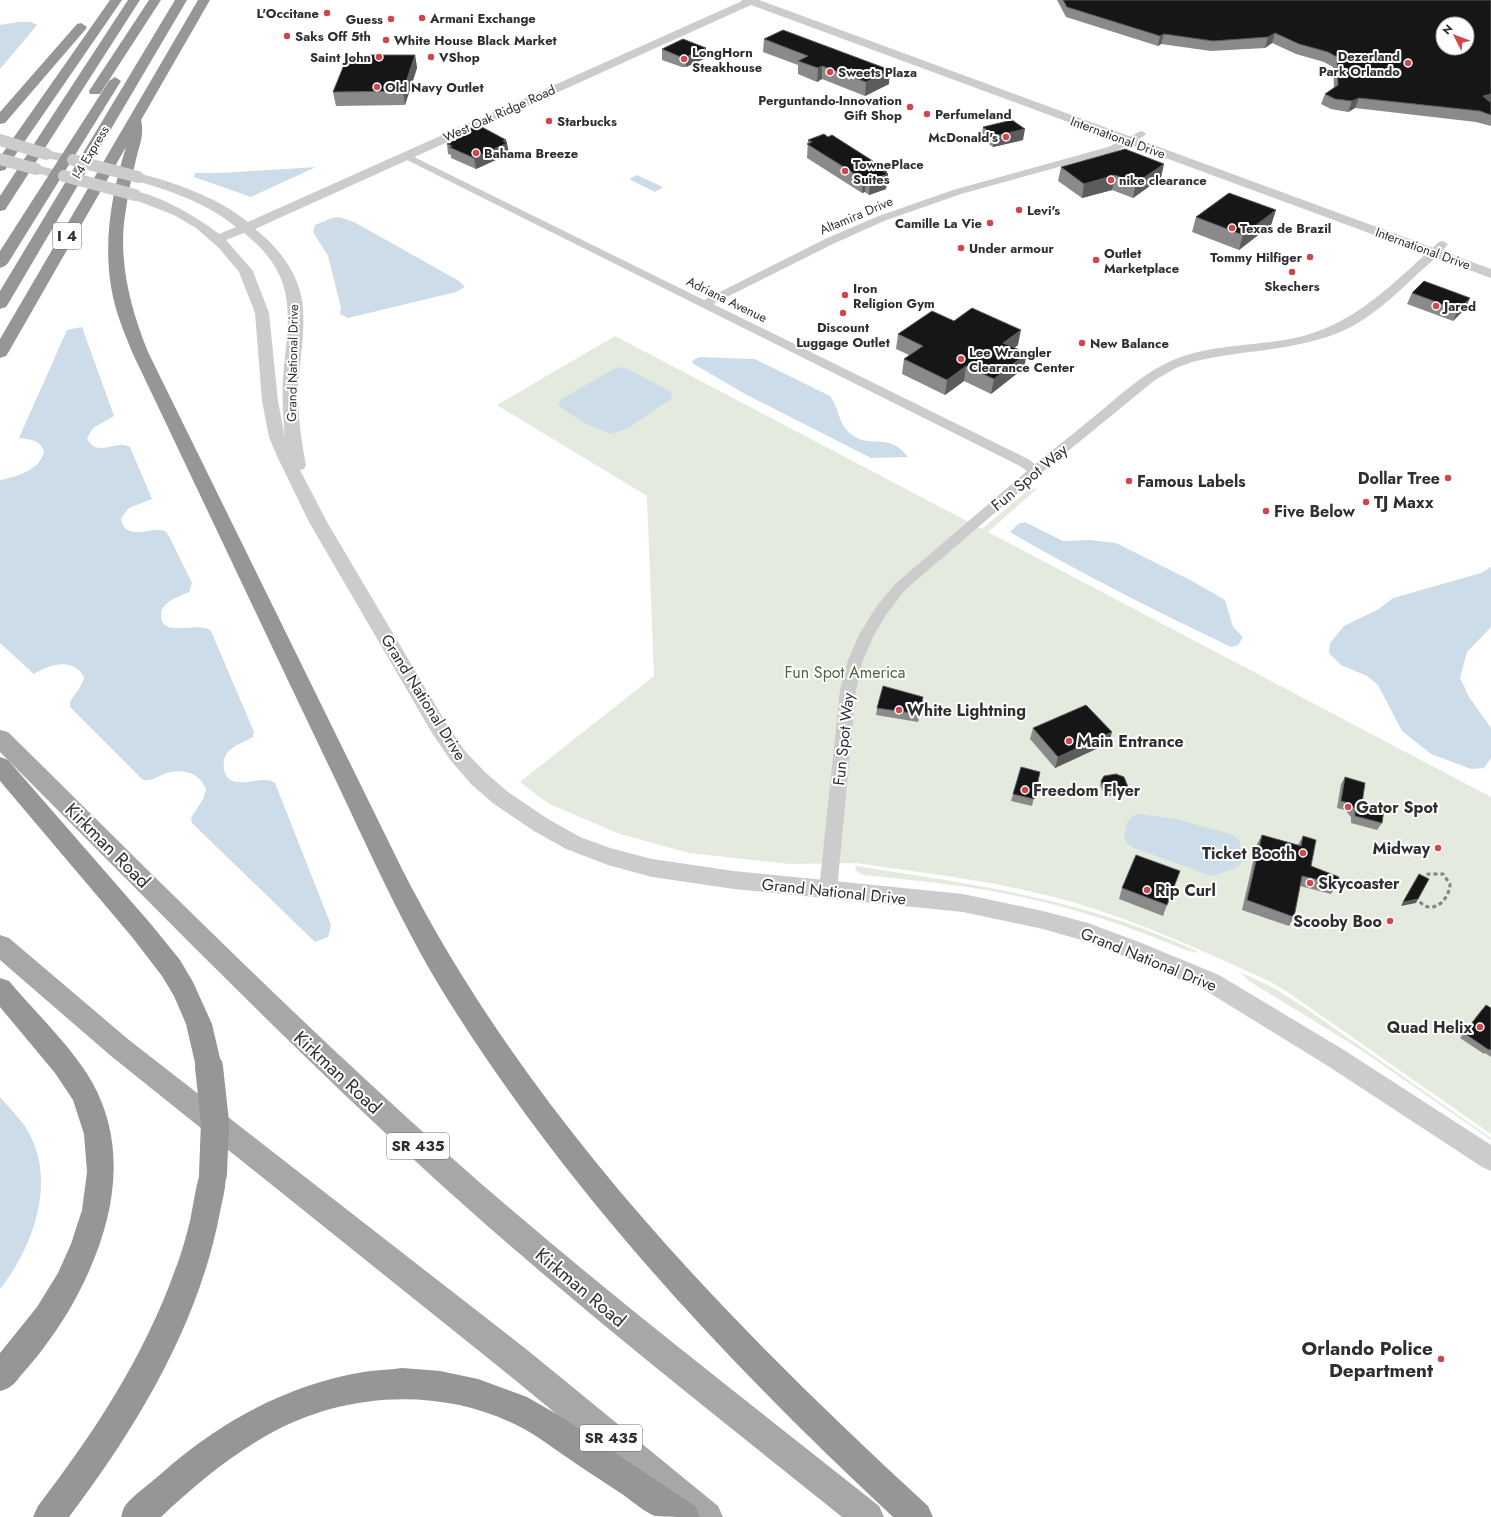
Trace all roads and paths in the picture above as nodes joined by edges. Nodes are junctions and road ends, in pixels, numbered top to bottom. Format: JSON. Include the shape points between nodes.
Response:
{"nodes":[{"id":1,"x":103,"y":0,"type":"edge"},
{"id":2,"x":116,"y":0,"type":"edge"},
{"id":3,"x":134,"y":0,"type":"edge"},
{"id":4,"x":155,"y":0,"type":"edge"},
{"id":5,"x":165,"y":0,"type":"edge"},
{"id":6,"x":181,"y":0,"type":"edge"},
{"id":7,"x":204,"y":0,"type":"edge"},
{"id":8,"x":730,"y":0,"type":"edge"},
{"id":9,"x":750,"y":0,"type":"edge"},
{"id":10,"x":767,"y":0,"type":"edge"},
{"id":11,"x":911,"y":60,"type":"junction"},
{"id":12,"x":957,"y":67,"type":"junction"},
{"id":13,"x":943,"y":73,"type":"junction"},
{"id":14,"x":987,"y":78,"type":"junction"},
{"id":15,"x":0,"y":120,"type":"edge"},
{"id":16,"x":136,"y":120,"type":"junction"},
{"id":17,"x":1136,"y":138,"type":"junction"},
{"id":18,"x":0,"y":140,"type":"edge"},
{"id":19,"x":404,"y":156,"type":"junction"},
{"id":20,"x":59,"y":157,"type":"junction"},
{"id":21,"x":0,"y":159,"type":"edge"},
{"id":22,"x":0,"y":167,"type":"edge"},
{"id":23,"x":49,"y":173,"type":"junction"},
{"id":24,"x":0,"y":207,"type":"edge"},
{"id":25,"x":241,"y":224,"type":"junction"},
{"id":26,"x":213,"y":235,"type":"junction"},
{"id":27,"x":0,"y":238,"type":"edge"},
{"id":28,"x":1438,"y":248,"type":"junction"},
{"id":29,"x":1491,"y":261,"type":"edge"},
{"id":30,"x":0,"y":263,"type":"edge"},
{"id":31,"x":1491,"y":274,"type":"edge"},
{"id":32,"x":0,"y":304,"type":"edge"},
{"id":33,"x":704,"y":304,"type":"junction"},
{"id":34,"x":0,"y":353,"type":"edge"},
{"id":35,"x":1035,"y":471,"type":"junction"},
{"id":36,"x":302,"y":489,"type":"junction"},
{"id":37,"x":0,"y":738,"type":"edge"},
{"id":38,"x":0,"y":766,"type":"edge"},
{"id":39,"x":828,"y":890,"type":"junction"},
{"id":40,"x":0,"y":945,"type":"edge"},
{"id":41,"x":0,"y":988,"type":"edge"},
{"id":42,"x":1491,"y":1159,"type":"edge"},
{"id":43,"x":0,"y":1376,"type":"edge"},
{"id":44,"x":49,"y":1517,"type":"edge"},
{"id":45,"x":137,"y":1517,"type":"edge"},
{"id":46,"x":684,"y":1517,"type":"edge"},
{"id":47,"x":707,"y":1517,"type":"edge"},
{"id":48,"x":868,"y":1517,"type":"edge"},
{"id":49,"x":918,"y":1517,"type":"edge"}],
"edges":[{"from":1,"to":15,"type":"highway"},
{"from":2,"to":22,"type":"highway"},
{"from":3,"to":24,"type":"highway"},
{"from":4,"to":20,"type":"highway"},
{"from":5,"to":20,"type":"highway"},
{"from":6,"to":32,"type":"highway","name":"I-4 Express"},
{"from":7,"to":16,"type":"highway","number":"I 4"},
{"from":8,"to":25,"type":"street","name":"West Oak Ridge Road"},
{"from":9,"to":11,"type":"street","name":"International Drive"},
{"from":9,"to":19,"type":"street","name":"West Oak Ridge Road"},
{"from":10,"to":12,"type":"street","name":"International Drive"},
{"from":11,"to":12,"type":"street"},
{"from":11,"to":13,"type":"street","name":"International Drive"},
{"from":12,"to":14,"type":"street","name":"International Drive"},
{"from":13,"to":14,"type":"street"},
{"from":13,"to":17,"type":"street","name":"International Drive"},
{"from":14,"to":17,"type":"street","name":"International Drive"},
{"from":16,"to":34,"type":"highway","number":"I 4"},
{"from":16,"to":49,"type":"highway","via":[[137,134],[126,169],[116,229],[118,279],[131,329],[379,850],[423,935],[463,1003],[511,1073],[627,1224],[703,1309],[778,1386]]},
{"from":17,"to":28,"type":"street","name":"International Drive"},
{"from":17,"to":33,"type":"street","name":"Altamira Drive","via":[[1112,149],[978,186],[905,210],[812,249]]},
{"from":18,"to":20,"type":"street","name":"Grand National Drive","bridge":true},
{"from":19,"to":25,"type":"street","name":"West Oak Ridge Road"},
{"from":19,"to":33,"type":"street","name":"Adriana Avenue"},
{"from":20,"to":23,"type":"highway"},
{"from":20,"to":25,"type":"street","name":"Grand National Drive","bridge":true,"via":[[138,177],[193,196]]},
{"from":21,"to":23,"type":"street","name":"Grand National Drive","bridge":true},
{"from":23,"to":26,"type":"street","name":"Grand National Drive","bridge":true,"via":[[135,195],[179,212]]},
{"from":23,"to":27,"type":"highway"},
{"from":23,"to":30,"type":"highway"},
{"from":25,"to":26,"type":"street"},
{"from":25,"to":36,"type":"street","name":"Grand National Drive","via":[[274,255],[286,274],[296,307],[291,426]]},
{"from":26,"to":36,"type":"street","name":"Grand National Drive","via":[[246,271],[262,313],[270,401],[278,437]]},
{"from":28,"to":29,"type":"street","name":"International Drive"},
{"from":28,"to":31,"type":"street","name":"International Drive"},
{"from":28,"to":35,"type":"street","name":"Fun Spot Way","via":[[1355,321],[1329,332],[1287,344],[1215,353],[1187,359],[1164,369],[1145,381]]},
{"from":33,"to":35,"type":"street","name":"Adriana Avenue","via":[[1023,462]]},
{"from":35,"to":39,"type":"street","name":"Fun Spot Way","via":[[900,587],[876,616],[860,644],[848,690]]},
{"from":36,"to":39,"type":"street","name":"Grand National Drive","via":[[318,522],[439,728],[458,756],[501,798],[573,843],[608,856],[652,868]]},
{"from":37,"to":48,"type":"main road","name":"Kirkman Road","number":"SR 435","via":[[304,1040],[429,1156],[638,1334]]},
{"from":38,"to":44,"type":"highway","bridge":true,"via":[[171,968],[199,1024],[209,1067],[215,1122],[213,1174],[205,1217],[186,1285],[171,1323],[143,1380],[119,1420]]},
{"from":39,"to":42,"type":"street","name":"Grand National Drive","via":[[963,903],[1088,932],[1131,949],[1211,982],[1336,1058]]},
{"from":40,"to":47,"type":"main road","number":"SR 435","via":[[120,1048],[515,1360]]},
{"from":41,"to":43,"type":"highway","via":[[69,1070],[81,1088],[96,1124],[101,1163],[95,1213],[85,1246],[69,1281],[50,1315]]},
{"from":45,"to":46,"type":"highway","via":[[216,1450],[275,1415],[340,1391],[386,1384],[417,1383],[474,1392],[529,1415]]}]}
